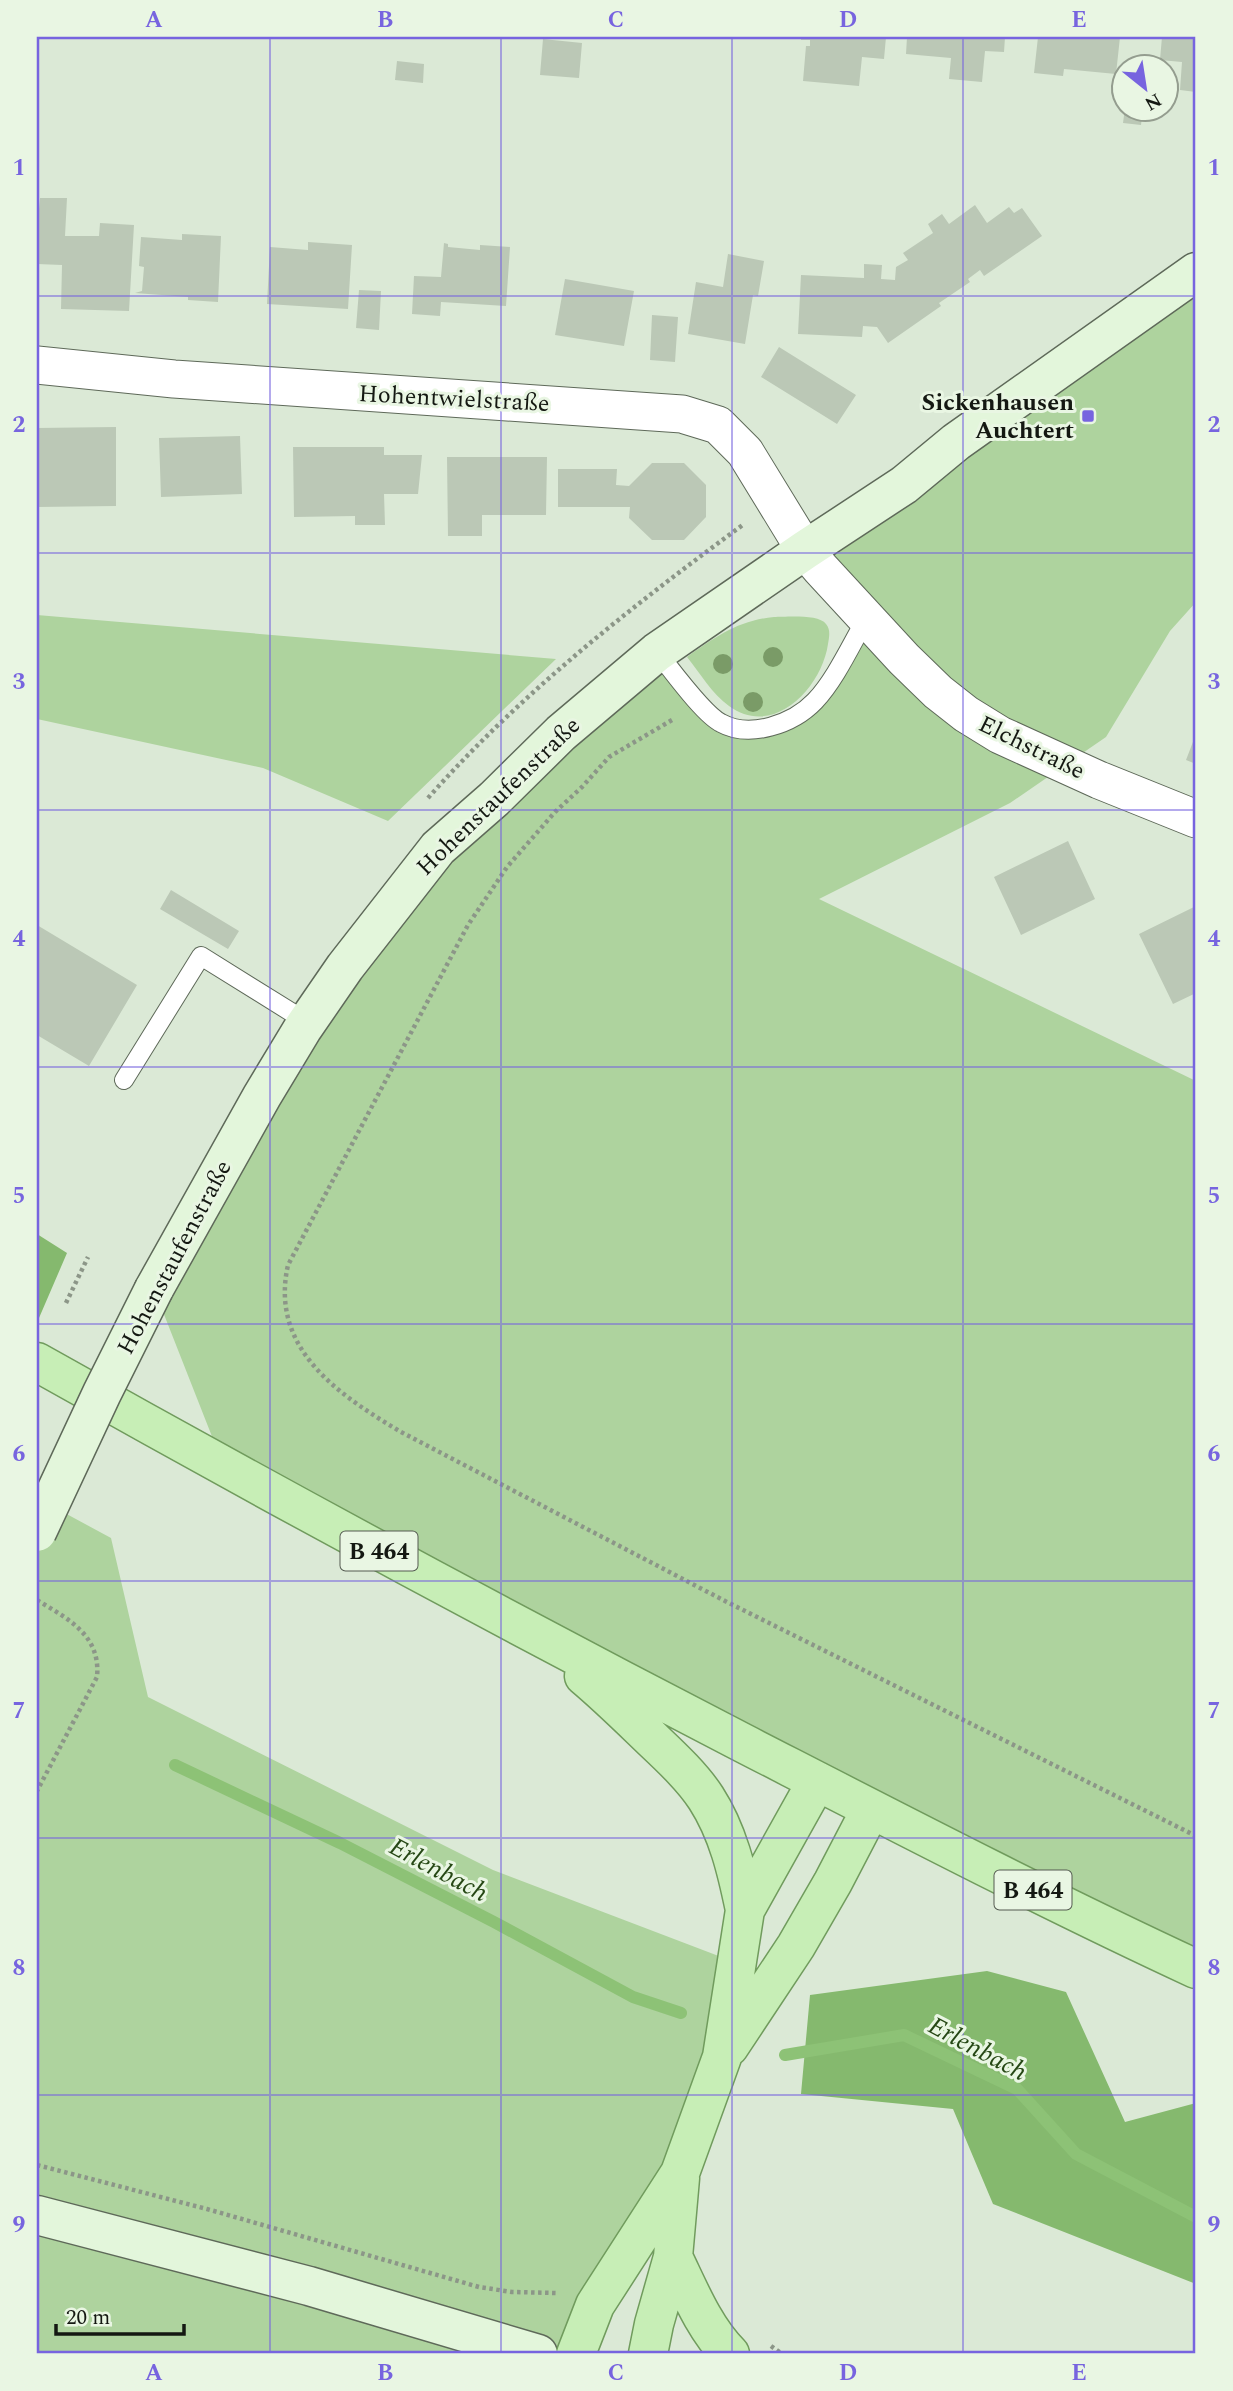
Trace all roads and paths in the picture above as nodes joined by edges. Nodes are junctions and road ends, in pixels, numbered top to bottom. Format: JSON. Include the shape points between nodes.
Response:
{"nodes":[{"id":1,"x":1196,"y":272,"type":"edge"},
{"id":2,"x":37,"y":365,"type":"edge"},
{"id":3,"x":805,"y":550,"type":"junction"},
{"id":4,"x":866,"y":619,"type":"junction"},
{"id":5,"x":657,"y":652,"type":"junction"},
{"id":6,"x":699,"y":702,"type":"junction"},
{"id":7,"x":1196,"y":819,"type":"edge"},
{"id":8,"x":307,"y":1021,"type":"junction"},
{"id":9,"x":124,"y":1080,"type":"dead end"},
{"id":10,"x":88,"y":1256,"type":"dead end"},
{"id":11,"x":66,"y":1303,"type":"dead end"},
{"id":12,"x":37,"y":1362,"type":"edge"},
{"id":13,"x":37,"y":1532,"type":"edge"},
{"id":14,"x":37,"y":1600,"type":"edge"},
{"id":15,"x":534,"y":1635,"type":"junction"},
{"id":16,"x":817,"y":1781,"type":"junction"},
{"id":17,"x":37,"y":1791,"type":"edge"},
{"id":18,"x":871,"y":1809,"type":"junction"},
{"id":19,"x":1196,"y":1836,"type":"edge"},
{"id":20,"x":745,"y":1910,"type":"junction"},
{"id":21,"x":1196,"y":1969,"type":"edge"},
{"id":22,"x":722,"y":2057,"type":"junction"},
{"id":23,"x":37,"y":2165,"type":"edge"},
{"id":24,"x":680,"y":2172,"type":"junction"},
{"id":25,"x":37,"y":2215,"type":"edge"},
{"id":26,"x":673,"y":2257,"type":"junction"},
{"id":27,"x":595,"y":2305,"type":"junction"},
{"id":28,"x":720,"y":2341,"type":"edge"},
{"id":29,"x":538,"y":2354,"type":"edge"},
{"id":30,"x":576,"y":2354,"type":"edge"},
{"id":31,"x":648,"y":2354,"type":"edge"},
{"id":32,"x":782,"y":2354,"type":"edge"}],
"edges":[{"from":1,"to":3,"type":"street","name":"Hohenstaufenstraße","via":[[956,442],[904,485]]},
{"from":2,"to":3,"type":"street","name":"Hohentwielstraße","via":[[188,380],[682,414],[718,425],[745,452]]},
{"from":3,"to":4,"type":"street","name":"Elchstraße"},
{"from":3,"to":5,"type":"street","name":"Hohenstaufenstraße"},
{"from":4,"to":6,"type":"lane","via":[[814,702],[791,718],[760,729],[740,730],[719,723]]},
{"from":4,"to":7,"type":"street","name":"Elchstraße","via":[[938,692],[1000,735]]},
{"from":5,"to":6,"type":"lane"},
{"from":5,"to":8,"type":"street","name":"Hohenstaufenstraße","via":[[561,733],[438,848]]},
{"from":6,"to":19,"type":"path","via":[[610,757],[533,835],[486,897],[288,1265],[285,1305],[291,1326],[304,1353],[329,1383],[401,1432],[725,1601]]},
{"from":8,"to":9,"type":"lane","via":[[201,956]]},
{"from":8,"to":13,"type":"street","name":"Hohenstaufenstraße","bridge":true,"via":[[154,1289]]},
{"from":10,"to":11,"type":"path"},
{"from":12,"to":15,"type":"main road","number":"B 464"},
{"from":14,"to":17,"type":"path","via":[[75,1624],[98,1662],[97,1676]]},
{"from":15,"to":16,"type":"main road","number":"B 464"},
{"from":15,"to":20,"type":"main road","via":[[612,1700],[706,1798],[736,1865]]},
{"from":16,"to":18,"type":"main road","number":"B 464"},
{"from":16,"to":20,"type":"main road"},
{"from":18,"to":21,"type":"main road","number":"B 464"},
{"from":18,"to":22,"type":"main road","via":[[796,1946]]},
{"from":20,"to":22,"type":"main road"},
{"from":22,"to":24,"type":"main road"},
{"from":23,"to":27,"type":"path","via":[[479,2287],[569,2295]]},
{"from":24,"to":26,"type":"main road"},
{"from":24,"to":27,"type":"main road"},
{"from":25,"to":29,"type":"street","via":[[309,2286]]},
{"from":26,"to":28,"type":"main road"},
{"from":26,"to":31,"type":"main road"},
{"from":27,"to":30,"type":"main road"},
{"from":28,"to":32,"type":"path","via":[[742,2325]]}]}
